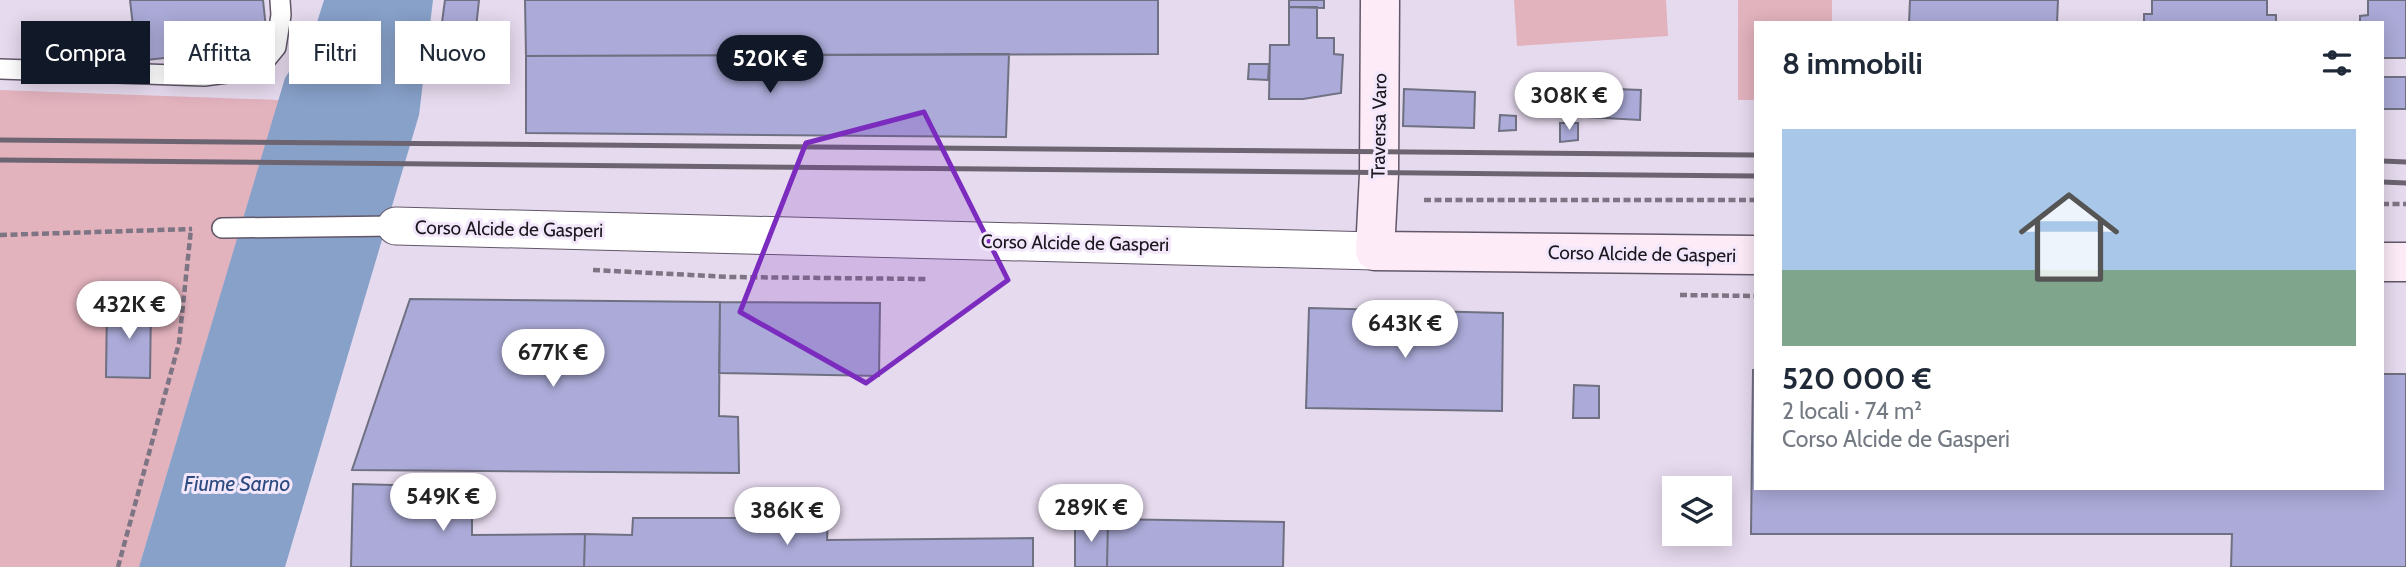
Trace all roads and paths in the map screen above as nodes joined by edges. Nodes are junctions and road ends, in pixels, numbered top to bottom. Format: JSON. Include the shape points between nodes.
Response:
{"nodes":[{"id":1,"x":280,"y":0,"type":"edge"},
{"id":2,"x":1380,"y":0,"type":"edge"},
{"id":3,"x":0,"y":69,"type":"edge"},
{"id":4,"x":1424,"y":200,"type":"dead end"},
{"id":5,"x":1754,"y":200,"type":"edge"},
{"id":6,"x":2384,"y":204,"type":"edge"},
{"id":7,"x":2406,"y":204,"type":"edge"},
{"id":8,"x":396,"y":226,"type":"joint"},
{"id":9,"x":222,"y":228,"type":"joint"},
{"id":10,"x":191,"y":229,"type":"junction"},
{"id":11,"x":0,"y":235,"type":"edge"},
{"id":12,"x":1375,"y":251,"type":"junction"},
{"id":13,"x":1754,"y":255,"type":"edge"},
{"id":14,"x":2384,"y":262,"type":"edge"},
{"id":15,"x":2406,"y":262,"type":"edge"},
{"id":16,"x":118,"y":567,"type":"edge"}],
"edges":[{"from":1,"to":3,"type":"lane","via":[[276,47],[258,69],[204,76]]},
{"from":2,"to":12,"type":"street","name":"Traversa Varo"},
{"from":4,"to":5,"type":"path"},
{"from":6,"to":7,"type":"path"},
{"from":8,"to":9,"type":"lane"},
{"from":8,"to":12,"type":"street","name":"Corso Alcide de Gasperi"},
{"from":9,"to":10,"type":"path"},
{"from":10,"to":11,"type":"path"},
{"from":10,"to":16,"type":"path","via":[[179,343]]},
{"from":12,"to":13,"type":"street","name":"Corso Alcide de Gasperi"},
{"from":14,"to":15,"type":"street"}]}
